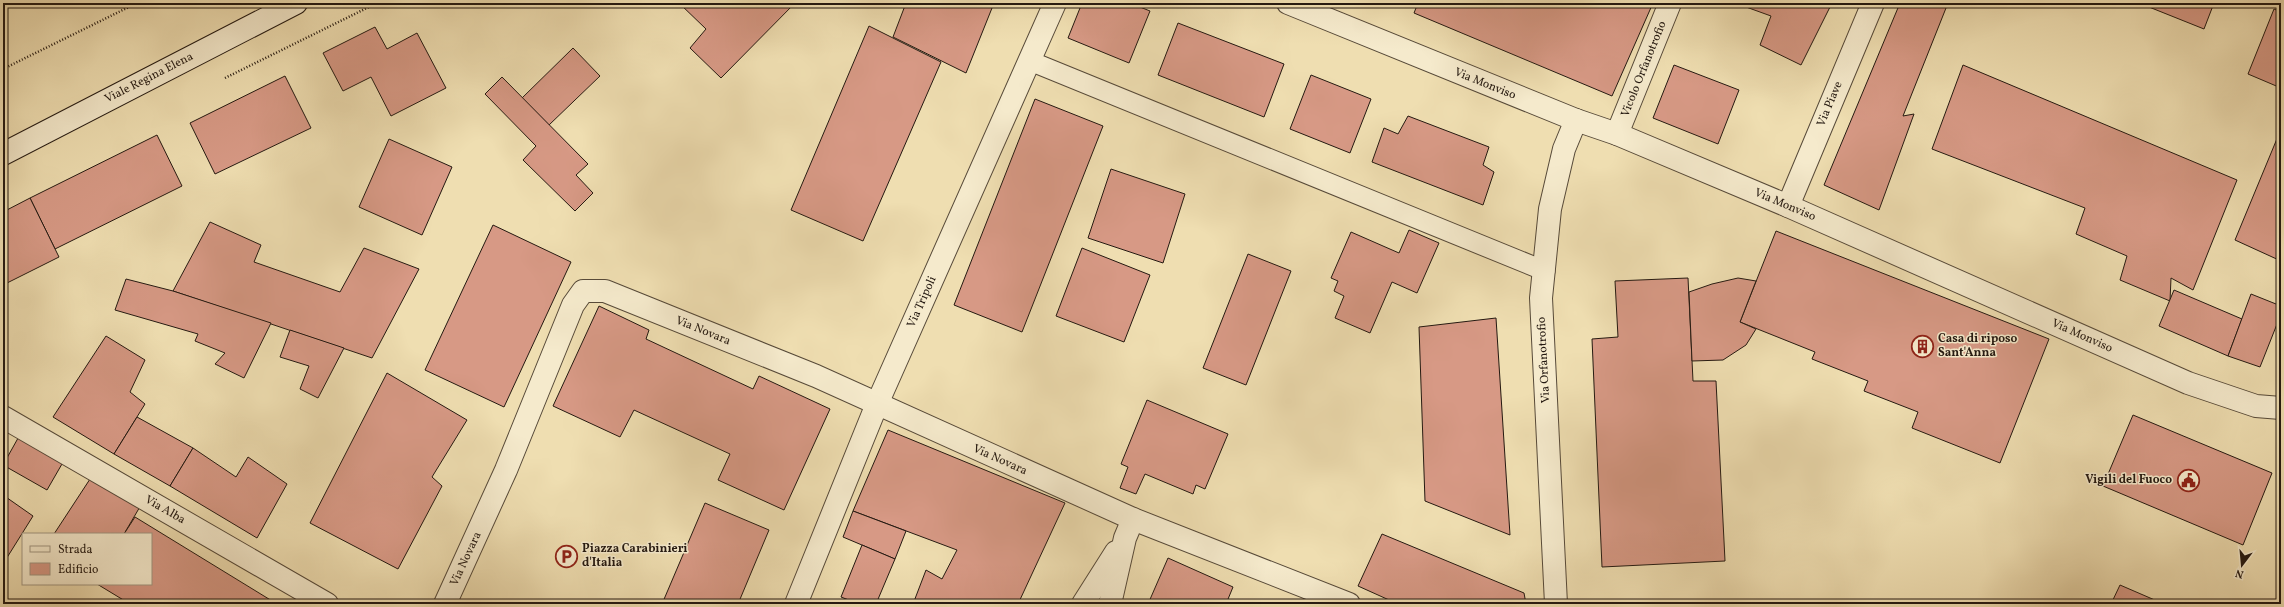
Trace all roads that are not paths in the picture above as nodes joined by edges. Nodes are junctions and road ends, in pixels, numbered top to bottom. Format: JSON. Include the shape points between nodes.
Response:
{"nodes":[{"id":1,"x":296,"y":3,"type":"edge"},
{"id":2,"x":1055,"y":3,"type":"edge"},
{"id":3,"x":1288,"y":3,"type":"edge"},
{"id":4,"x":1670,"y":3,"type":"edge"},
{"id":5,"x":1873,"y":3,"type":"edge"},
{"id":6,"x":1030,"y":61,"type":"junction"},
{"id":7,"x":1576,"y":120,"type":"junction"},
{"id":8,"x":1617,"y":134,"type":"junction"},
{"id":9,"x":3,"y":154,"type":"edge"},
{"id":10,"x":1788,"y":206,"type":"junction"},
{"id":11,"x":1545,"y":271,"type":"junction"},
{"id":12,"x":876,"y":404,"type":"junction"},
{"id":13,"x":2281,"y":408,"type":"edge"},
{"id":14,"x":3,"y":416,"type":"edge"},
{"id":15,"x":1129,"y":528,"type":"junction"},
{"id":16,"x":327,"y":604,"type":"edge"},
{"id":17,"x":445,"y":604,"type":"edge"},
{"id":18,"x":796,"y":604,"type":"edge"},
{"id":19,"x":1083,"y":604,"type":"edge"},
{"id":20,"x":1110,"y":604,"type":"edge"},
{"id":21,"x":1349,"y":604,"type":"edge"},
{"id":22,"x":1556,"y":604,"type":"edge"}],
"edges":[{"from":1,"to":9,"type":"street","name":"Viale Regina Elena"},
{"from":2,"to":6,"type":"street","name":"Via Tripoli"},
{"from":3,"to":7,"type":"street","name":"Via Monviso"},
{"from":4,"to":8,"type":"street","name":"Vicolo Orfanotrofio"},
{"from":5,"to":10,"type":"street","name":"Via Piave"},
{"from":6,"to":11,"type":"lane"},
{"from":6,"to":12,"type":"street","name":"Via Tripoli"},
{"from":7,"to":8,"type":"street","name":"Via Monviso"},
{"from":7,"to":11,"type":"street","name":"Via Orfanotrofio","via":[[1564,149],[1550,209]]},
{"from":8,"to":10,"type":"street","name":"Via Monviso"},
{"from":10,"to":13,"type":"street","name":"Via Monviso","via":[[2188,383],[2256,406]]},
{"from":11,"to":22,"type":"street","name":"Via Orfanotrofio","via":[[1541,298]]},
{"from":12,"to":15,"type":"street","name":"Via Novara"},
{"from":12,"to":17,"type":"street","name":"Via Novara","via":[[816,376],[605,291],[583,291],[573,305],[506,470]]},
{"from":12,"to":18,"type":"street","name":"Via Tripoli"},
{"from":14,"to":16,"type":"street","name":"Via Alba"},
{"from":15,"to":19,"type":"street"},
{"from":15,"to":20,"type":"street"},
{"from":15,"to":21,"type":"street","name":"Via Novara"}]}
